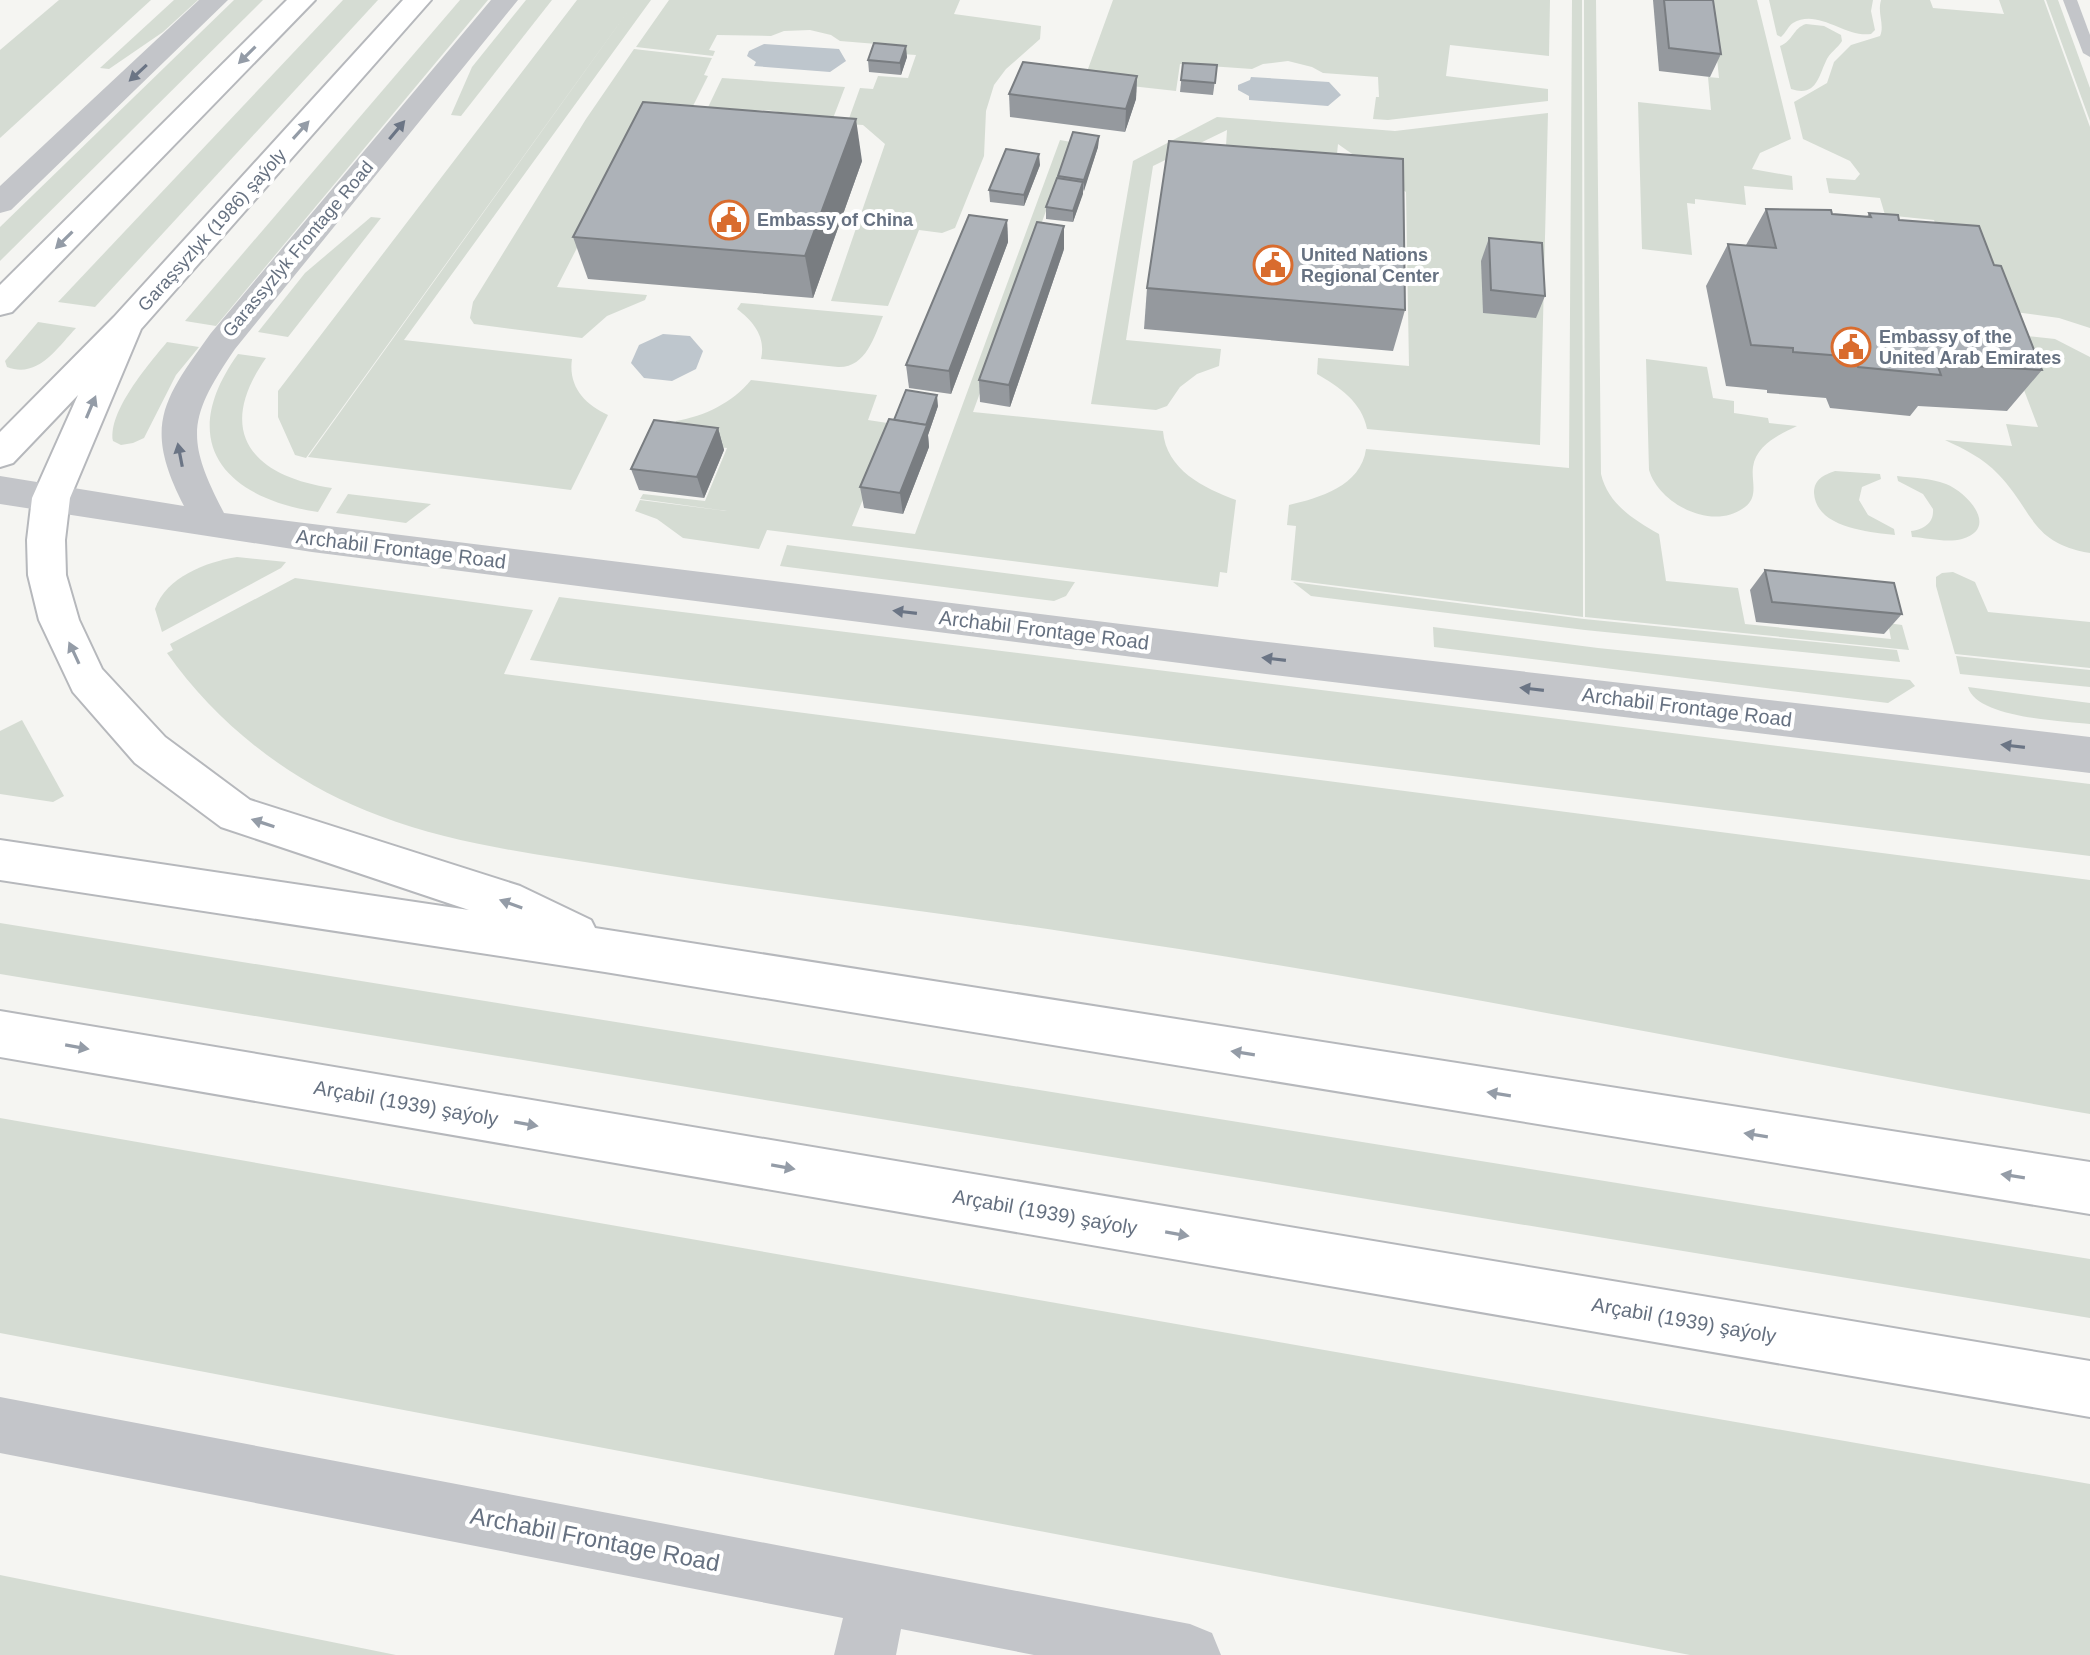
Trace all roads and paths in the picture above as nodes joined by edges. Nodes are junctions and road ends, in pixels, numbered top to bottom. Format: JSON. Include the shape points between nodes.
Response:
{"nodes":[{"id":1,"x":215,"y":0,"type":"edge"},
{"id":2,"x":302,"y":0,"type":"edge"},
{"id":3,"x":418,"y":0,"type":"edge"},
{"id":4,"x":505,"y":0,"type":"edge"},
{"id":5,"x":2070,"y":0,"type":"edge"},
{"id":6,"x":2090,"y":53,"type":"edge"},
{"id":7,"x":0,"y":203,"type":"edge"},
{"id":8,"x":0,"y":304,"type":"edge"},
{"id":9,"x":126,"y":325,"type":"junction"},
{"id":10,"x":0,"y":454,"type":"edge"},
{"id":11,"x":0,"y":490,"type":"edge"},
{"id":12,"x":51,"y":498,"type":"junction"},
{"id":13,"x":212,"y":525,"type":"junction"},
{"id":14,"x":2090,"y":755,"type":"edge"},
{"id":15,"x":0,"y":860,"type":"edge"},
{"id":16,"x":605,"y":951,"type":"junction"},
{"id":17,"x":0,"y":1034,"type":"edge"},
{"id":18,"x":2090,"y":1188,"type":"edge"},
{"id":19,"x":2090,"y":1389,"type":"edge"},
{"id":20,"x":0,"y":1425,"type":"edge"},
{"id":21,"x":879,"y":1593,"type":"junction"},
{"id":22,"x":865,"y":1655,"type":"edge"},
{"id":23,"x":1190,"y":1655,"type":"edge"}],
"edges":[{"from":1,"to":7,"type":"street","one_way":true},
{"from":2,"to":8,"type":"main road","one_way":true},
{"from":9,"to":3,"type":"main road","name":"Garaşsyzlyk (1986) şaýoly","one_way":true},
{"from":13,"to":4,"type":"street","name":"Garassyzlyk Frontage Road","one_way":true,"via":[[177,447],[177,422],[186,395],[223,341]]},
{"from":5,"to":6,"type":"lane"},
{"from":9,"to":10,"type":"main road","name":"Garaşsyzlyk (1986) şaýoly"},
{"from":12,"to":9,"type":"main road","one_way":true},
{"from":11,"to":12,"type":"street","name":"Archabil Frontage Road"},
{"from":12,"to":13,"type":"street","name":"Archabil Frontage Road"},
{"from":16,"to":12,"type":"main road","one_way":true,"via":[[520,906],[236,814],[150,750],[87,680],[59,620],[47,575]]},
{"from":14,"to":13,"type":"street","name":"Archabil Frontage Road","one_way":true},
{"from":15,"to":16,"type":"main road"},
{"from":18,"to":16,"type":"main road","one_way":true},
{"from":17,"to":19,"type":"main road","name":"Arçabil (1939) şaýoly","one_way":true},
{"from":20,"to":21,"type":"street","name":"Archabil Frontage Road"},
{"from":21,"to":22,"type":"street"},
{"from":21,"to":23,"type":"street","name":"Archabil Frontage Road"}]}
